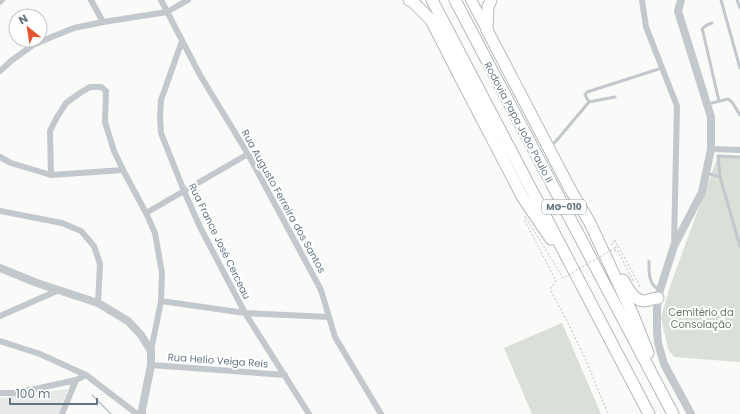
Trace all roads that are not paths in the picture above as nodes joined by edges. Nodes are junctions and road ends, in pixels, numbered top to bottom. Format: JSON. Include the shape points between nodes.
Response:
{"nodes":[{"id":1,"x":91,"y":0,"type":"edge"},
{"id":2,"x":161,"y":0,"type":"edge"},
{"id":3,"x":188,"y":0,"type":"edge"},
{"id":4,"x":410,"y":0,"type":"edge"},
{"id":5,"x":419,"y":0,"type":"edge"},
{"id":6,"x":432,"y":0,"type":"edge"},
{"id":7,"x":455,"y":0,"type":"edge"},
{"id":8,"x":471,"y":0,"type":"edge"},
{"id":9,"x":491,"y":0,"type":"edge"},
{"id":10,"x":642,"y":0,"type":"edge"},
{"id":11,"x":680,"y":0,"type":"edge"},
{"id":12,"x":721,"y":0,"type":"edge"},
{"id":13,"x":737,"y":0,"type":"edge"},
{"id":14,"x":740,"y":8,"type":"edge"},
{"id":15,"x":167,"y":12,"type":"junction"},
{"id":16,"x":431,"y":20,"type":"junction"},
{"id":17,"x":103,"y":22,"type":"junction"},
{"id":18,"x":712,"y":23,"type":"dead end"},
{"id":19,"x":487,"y":30,"type":"junction"},
{"id":20,"x":182,"y":41,"type":"junction"},
{"id":21,"x":662,"y":68,"type":"junction"},
{"id":22,"x":740,"y":68,"type":"edge"},
{"id":23,"x":0,"y":71,"type":"edge"},
{"id":24,"x":615,"y":97,"type":"dead end"},
{"id":25,"x":719,"y":101,"type":"junction"},
{"id":26,"x":589,"y":102,"type":"junction"},
{"id":27,"x":710,"y":103,"type":"junction"},
{"id":28,"x":740,"y":115,"type":"edge"},
{"id":29,"x":549,"y":148,"type":"junction"},
{"id":30,"x":713,"y":149,"type":"junction"},
{"id":31,"x":740,"y":150,"type":"edge"},
{"id":32,"x":248,"y":154,"type":"junction"},
{"id":33,"x":718,"y":156,"type":"junction"},
{"id":34,"x":0,"y":157,"type":"edge"},
{"id":35,"x":740,"y":157,"type":"edge"},
{"id":36,"x":123,"y":170,"type":"junction"},
{"id":37,"x":706,"y":172,"type":"junction"},
{"id":38,"x":51,"y":175,"type":"junction"},
{"id":39,"x":720,"y":177,"type":"junction"},
{"id":40,"x":184,"y":191,"type":"junction"},
{"id":41,"x":0,"y":211,"type":"edge"},
{"id":42,"x":146,"y":213,"type":"junction"},
{"id":43,"x":590,"y":223,"type":"junction"},
{"id":44,"x":674,"y":246,"type":"junction"},
{"id":45,"x":740,"y":246,"type":"edge"},
{"id":46,"x":649,"y":261,"type":"dead end"},
{"id":47,"x":0,"y":268,"type":"edge"},
{"id":48,"x":59,"y":290,"type":"junction"},
{"id":49,"x":585,"y":292,"type":"junction"},
{"id":50,"x":659,"y":294,"type":"junction"},
{"id":51,"x":161,"y":301,"type":"junction"},
{"id":52,"x":98,"y":303,"type":"junction"},
{"id":53,"x":245,"y":313,"type":"junction"},
{"id":54,"x":0,"y":316,"type":"edge"},
{"id":55,"x":329,"y":317,"type":"junction"},
{"id":56,"x":0,"y":341,"type":"edge"},
{"id":57,"x":151,"y":351,"type":"junction"},
{"id":58,"x":151,"y":365,"type":"junction"},
{"id":59,"x":649,"y":369,"type":"junction"},
{"id":60,"x":86,"y":375,"type":"junction"},
{"id":61,"x":285,"y":375,"type":"junction"},
{"id":62,"x":76,"y":380,"type":"junction"},
{"id":63,"x":0,"y":393,"type":"edge"},
{"id":64,"x":62,"y":414,"type":"edge"},
{"id":65,"x":137,"y":414,"type":"edge"},
{"id":66,"x":142,"y":414,"type":"edge"},
{"id":67,"x":309,"y":414,"type":"edge"},
{"id":68,"x":381,"y":414,"type":"edge"},
{"id":69,"x":649,"y":414,"type":"edge"},
{"id":70,"x":673,"y":414,"type":"edge"},
{"id":71,"x":691,"y":414,"type":"edge"}],
"edges":[{"from":1,"to":17,"type":"street"},
{"from":2,"to":15,"type":"street","name":"Rua Augusto Ferreira dos Santos"},
{"from":3,"to":15,"type":"street"},
{"from":4,"to":16,"type":"highway"},
{"from":5,"to":16,"type":"main road"},
{"from":6,"to":49,"type":"highway","name":"Rodovia Papa João Paulo II","number":"MG-010"},
{"from":7,"to":59,"type":"highway","name":"Rodovia Papa João Paulo II","number":"MG-010"},
{"from":8,"to":19,"type":"main road"},
{"from":9,"to":19,"type":"highway","via":[[488,7]]},
{"from":10,"to":21,"type":"street","via":[[646,27]]},
{"from":11,"to":27,"type":"street","via":[[678,11]]},
{"from":12,"to":22,"type":"lane"},
{"from":13,"to":14,"type":"lane"},
{"from":15,"to":17,"type":"street"},
{"from":15,"to":20,"type":"street","name":"Rua Augusto Ferreira dos Santos"},
{"from":16,"to":49,"type":"highway","via":[[523,198]]},
{"from":17,"to":23,"type":"street","via":[[74,28],[33,45]]},
{"from":18,"to":25,"type":"lane","via":[[702,29]]},
{"from":19,"to":29,"type":"highway"},
{"from":20,"to":32,"type":"street","name":"Rua Augusto Ferreira dos Santos"},
{"from":20,"to":40,"type":"street","name":"Rua France José Cerceau","via":[[161,100],[160,117],[161,133]]},
{"from":21,"to":26,"type":"lane","via":[[587,92],[585,95]]},
{"from":21,"to":44,"type":"street","via":[[677,106]]},
{"from":24,"to":26,"type":"lane"},
{"from":25,"to":27,"type":"lane"},
{"from":25,"to":28,"type":"lane","via":[[728,99]]},
{"from":26,"to":29,"type":"lane"},
{"from":27,"to":30,"type":"street"},
{"from":29,"to":43,"type":"highway"},
{"from":30,"to":31,"type":"street"},
{"from":30,"to":33,"type":"lane"},
{"from":30,"to":37,"type":"street"},
{"from":32,"to":40,"type":"street"},
{"from":32,"to":55,"type":"street","name":"Rua Augusto Ferreira dos Santos","via":[[321,290]]},
{"from":33,"to":35,"type":"lane"},
{"from":33,"to":39,"type":"lane"},
{"from":34,"to":38,"type":"street"},
{"from":36,"to":38,"type":"street"},
{"from":36,"to":38,"type":"street","via":[[105,122],[106,91],[101,87],[90,87],[66,103],[50,131]]},
{"from":36,"to":42,"type":"street"},
{"from":37,"to":39,"type":"lane"},
{"from":37,"to":44,"type":"street","via":[[702,192]]},
{"from":39,"to":45,"type":"lane"},
{"from":40,"to":42,"type":"street"},
{"from":40,"to":53,"type":"street","name":"Rua France José Cerceau"},
{"from":41,"to":52,"type":"street","via":[[62,223],[81,231],[94,246],[100,264]]},
{"from":42,"to":51,"type":"street","via":[[155,232],[162,273]]},
{"from":43,"to":50,"type":"highway","via":[[632,295],[645,301]]},
{"from":43,"to":59,"type":"highway","via":[[633,315],[648,353]]},
{"from":44,"to":50,"type":"street"},
{"from":46,"to":50,"type":"lane","via":[[650,280]]},
{"from":47,"to":48,"type":"street"},
{"from":48,"to":52,"type":"street"},
{"from":48,"to":54,"type":"street"},
{"from":49,"to":69,"type":"highway","name":"Rodovia Papa João Paulo II","number":"MG-010"},
{"from":50,"to":71,"type":"street","via":[[658,343],[664,364]]},
{"from":51,"to":53,"type":"street"},
{"from":51,"to":57,"type":"street"},
{"from":52,"to":57,"type":"street","via":[[128,321]]},
{"from":53,"to":55,"type":"street"},
{"from":53,"to":61,"type":"street","name":"Rua France José Cerceau"},
{"from":55,"to":68,"type":"street","name":"Rua Augusto Ferreira dos Santos","via":[[335,337]]},
{"from":56,"to":60,"type":"street","via":[[40,354]]},
{"from":57,"to":58,"type":"street"},
{"from":58,"to":61,"type":"street","name":"Rua Helio Veiga Reis"},
{"from":58,"to":66,"type":"street"},
{"from":59,"to":70,"type":"highway","name":"Rodovia Papa João Paulo II","number":"MG-010"},
{"from":60,"to":62,"type":"street"},
{"from":60,"to":65,"type":"street"},
{"from":61,"to":67,"type":"street","name":"Rua France José Cerceau"},
{"from":62,"to":63,"type":"street","via":[[17,394]]},
{"from":62,"to":64,"type":"street"}]}
